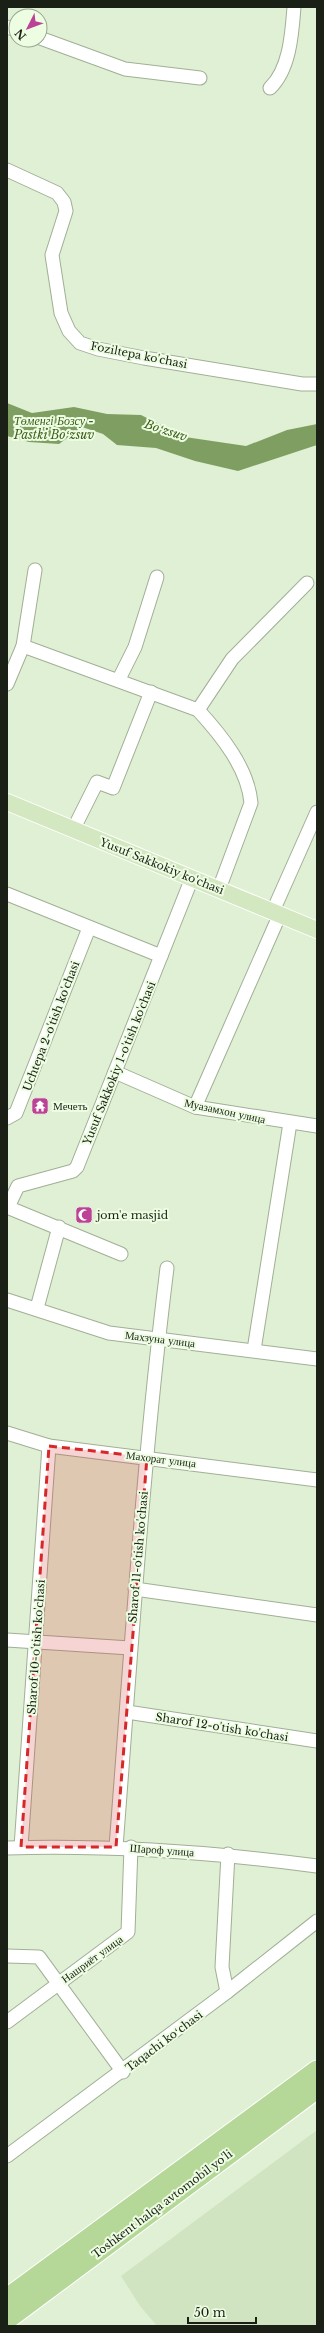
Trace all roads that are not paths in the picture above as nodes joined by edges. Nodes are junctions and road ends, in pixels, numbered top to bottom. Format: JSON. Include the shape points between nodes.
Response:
{"nodes":[{"id":1,"x":294,"y":7,"type":"edge"},
{"id":2,"x":48,"y":41,"type":"edge"},
{"id":3,"x":200,"y":78,"type":"dead end"},
{"id":4,"x":270,"y":88,"type":"dead end"},
{"id":5,"x":7,"y":170,"type":"edge"},
{"id":6,"x":317,"y":384,"type":"edge"},
{"id":7,"x":35,"y":570,"type":"dead end"},
{"id":8,"x":158,"y":577,"type":"dead end"},
{"id":9,"x":307,"y":583,"type":"dead end"},
{"id":10,"x":23,"y":646,"type":"junction"},
{"id":11,"x":119,"y":679,"type":"junction"},
{"id":12,"x":7,"y":684,"type":"edge"},
{"id":13,"x":151,"y":692,"type":"junction"},
{"id":14,"x":198,"y":710,"type":"junction"},
{"id":15,"x":7,"y":802,"type":"edge"},
{"id":16,"x":317,"y":812,"type":"edge"},
{"id":17,"x":73,"y":830,"type":"junction"},
{"id":18,"x":192,"y":878,"type":"junction"},
{"id":19,"x":219,"y":889,"type":"junction"},
{"id":20,"x":8,"y":899,"type":"edge"},
{"id":21,"x":276,"y":913,"type":"junction"},
{"id":22,"x":89,"y":928,"type":"junction"},
{"id":23,"x":317,"y":930,"type":"edge"},
{"id":24,"x":161,"y":956,"type":"junction"},
{"id":25,"x":115,"y":1072,"type":"junction"},
{"id":26,"x":196,"y":1107,"type":"junction"},
{"id":27,"x":7,"y":1118,"type":"edge"},
{"id":28,"x":290,"y":1124,"type":"junction"},
{"id":29,"x":317,"y":1126,"type":"edge"},
{"id":30,"x":8,"y":1207,"type":"edge"},
{"id":31,"x":59,"y":1227,"type":"junction"},
{"id":32,"x":121,"y":1254,"type":"dead end"},
{"id":33,"x":167,"y":1268,"type":"dead end"},
{"id":34,"x":7,"y":1300,"type":"edge"},
{"id":35,"x":37,"y":1308,"type":"junction"},
{"id":36,"x":158,"y":1339,"type":"junction"},
{"id":37,"x":254,"y":1350,"type":"junction"},
{"id":38,"x":317,"y":1359,"type":"edge"},
{"id":39,"x":7,"y":1433,"type":"edge"},
{"id":40,"x":49,"y":1446,"type":"junction"},
{"id":41,"x":147,"y":1457,"type":"junction"},
{"id":42,"x":317,"y":1480,"type":"edge"},
{"id":43,"x":135,"y":1589,"type":"junction"},
{"id":44,"x":317,"y":1615,"type":"edge"},
{"id":45,"x":7,"y":1640,"type":"edge"},
{"id":46,"x":36,"y":1644,"type":"junction"},
{"id":47,"x":130,"y":1648,"type":"junction"},
{"id":48,"x":127,"y":1712,"type":"junction"},
{"id":49,"x":317,"y":1741,"type":"edge"},
{"id":50,"x":116,"y":1847,"type":"junction"},
{"id":51,"x":7,"y":1848,"type":"edge"},
{"id":52,"x":21,"y":1848,"type":"junction"},
{"id":53,"x":131,"y":1848,"type":"junction"},
{"id":54,"x":228,"y":1854,"type":"junction"},
{"id":55,"x":317,"y":1866,"type":"edge"},
{"id":56,"x":317,"y":1920,"type":"edge"},
{"id":57,"x":7,"y":1956,"type":"edge"},
{"id":58,"x":58,"y":1983,"type":"junction"},
{"id":59,"x":227,"y":1992,"type":"junction"},
{"id":60,"x":7,"y":2022,"type":"edge"},
{"id":61,"x":317,"y":2070,"type":"edge"},
{"id":62,"x":123,"y":2072,"type":"junction"},
{"id":63,"x":317,"y":2089,"type":"edge"},
{"id":64,"x":7,"y":2156,"type":"edge"},
{"id":65,"x":198,"y":2167,"type":"junction"},
{"id":66,"x":7,"y":2298,"type":"edge"},
{"id":67,"x":7,"y":2320,"type":"edge"}],
"edges":[{"from":1,"to":4,"type":"street","via":[[288,52],[278,77]]},
{"from":2,"to":3,"type":"street","via":[[118,67]]},
{"from":5,"to":6,"type":"street","name":"Foziltepa ko'chasi","via":[[57,193],[64,202],[66,211],[52,255],[61,314],[69,331],[80,342],[98,349],[144,358],[302,384]]},
{"from":7,"to":10,"type":"street"},
{"from":8,"to":11,"type":"street","via":[[135,647]]},
{"from":9,"to":14,"type":"street","via":[[232,659]]},
{"from":10,"to":11,"type":"street"},
{"from":10,"to":12,"type":"street"},
{"from":11,"to":13,"type":"street"},
{"from":13,"to":14,"type":"street"},
{"from":13,"to":17,"type":"street","via":[[114,788],[97,782]]},
{"from":14,"to":19,"type":"street","via":[[228,748],[250,791],[251,803]]},
{"from":15,"to":17,"type":"main road","name":"Yusuf Sakkokiy ko'chasi"},
{"from":16,"to":21,"type":"street"},
{"from":17,"to":18,"type":"main road","name":"Yusuf Sakkokiy ko'chasi"},
{"from":18,"to":19,"type":"main road","name":"Yusuf Sakkokiy ko'chasi"},
{"from":18,"to":24,"type":"street","name":"Yusuf Sakkokiy 1-o'tish ko'chasi"},
{"from":19,"to":21,"type":"main road","name":"Yusuf Sakkokiy ko'chasi"},
{"from":20,"to":22,"type":"street"},
{"from":21,"to":23,"type":"main road","name":"Yusuf Sakkokiy ko'chasi"},
{"from":21,"to":26,"type":"street"},
{"from":22,"to":24,"type":"street"},
{"from":22,"to":27,"type":"street","name":"Uchtepa 2-o'tish ko'chasi","via":[[16,1113]]},
{"from":24,"to":25,"type":"street","name":"Yusuf Sakkokiy 1-o'tish ko'chasi"},
{"from":25,"to":26,"type":"street","name":"Муазамхон улица"},
{"from":25,"to":30,"type":"street","name":"Yusuf Sakkokiy 1-o'tish ko'chasi","via":[[77,1167],[73,1171],[18,1186]]},
{"from":26,"to":28,"type":"street","name":"Муазамхон улица"},
{"from":28,"to":29,"type":"street","name":"Муазамхон улица"},
{"from":28,"to":37,"type":"street"},
{"from":30,"to":31,"type":"street"},
{"from":31,"to":32,"type":"street"},
{"from":31,"to":35,"type":"street"},
{"from":33,"to":36,"type":"street","name":"Sharof 11-o'tish ko'chasi"},
{"from":34,"to":35,"type":"street","name":"Махзуна улица"},
{"from":35,"to":36,"type":"street","name":"Махзуна улица","via":[[109,1333]]},
{"from":36,"to":37,"type":"street","name":"Махзуна улица"},
{"from":36,"to":41,"type":"street","name":"Sharof 11-o'tish ko'chasi"},
{"from":37,"to":38,"type":"street","name":"Махзуна улица"},
{"from":39,"to":40,"type":"street","name":"Махорат улица"},
{"from":40,"to":41,"type":"street","name":"Махорат улица"},
{"from":40,"to":46,"type":"street","name":"Sharof 10-o'tish ko'chasi"},
{"from":41,"to":42,"type":"street","name":"Махорат улица"},
{"from":41,"to":43,"type":"street","name":"Sharof 11-o'tish ko'chasi"},
{"from":43,"to":44,"type":"street"},
{"from":43,"to":47,"type":"street","name":"Sharof 11-o'tish ko'chasi"},
{"from":45,"to":46,"type":"street"},
{"from":46,"to":47,"type":"street"},
{"from":46,"to":52,"type":"street","name":"Sharof 10-o'tish ko'chasi"},
{"from":47,"to":48,"type":"street","name":"Sharof 11-o'tish ko'chasi"},
{"from":48,"to":49,"type":"street","name":"Sharof 12-o'tish ko'chasi"},
{"from":48,"to":50,"type":"street","name":"Sharof 11-o'tish ko'chasi"},
{"from":50,"to":52,"type":"street","name":"Шароф улица"},
{"from":50,"to":53,"type":"street","name":"Шароф улица"},
{"from":51,"to":52,"type":"street","name":"Шароф улица"},
{"from":53,"to":54,"type":"street","name":"Шароф улица"},
{"from":53,"to":58,"type":"street","name":"Нашриёт улица","via":[[128,1932]]},
{"from":54,"to":55,"type":"street","name":"Шароф улица"},
{"from":54,"to":59,"type":"street","via":[[222,1967]]},
{"from":56,"to":59,"type":"street","name":"Taqachi koʻchasi"},
{"from":57,"to":58,"type":"street","via":[[38,1956]]},
{"from":58,"to":60,"type":"street","name":"Нашриёт улица"},
{"from":58,"to":62,"type":"street"},
{"from":59,"to":62,"type":"street","name":"Taqachi koʻchasi"},
{"from":61,"to":65,"type":"highway","name":"Toshkent halqa avtomobil yo'li"},
{"from":62,"to":64,"type":"street","name":"Taqachi koʻchasi"},
{"from":63,"to":65,"type":"highway","name":"Toshkent halqa avtomobil yo'li"},
{"from":65,"to":66,"type":"highway","name":"Toshkent halqa avtomobil yo'li"},
{"from":65,"to":67,"type":"highway","name":"Toshkent halqa avtomobil yo'li"}]}
